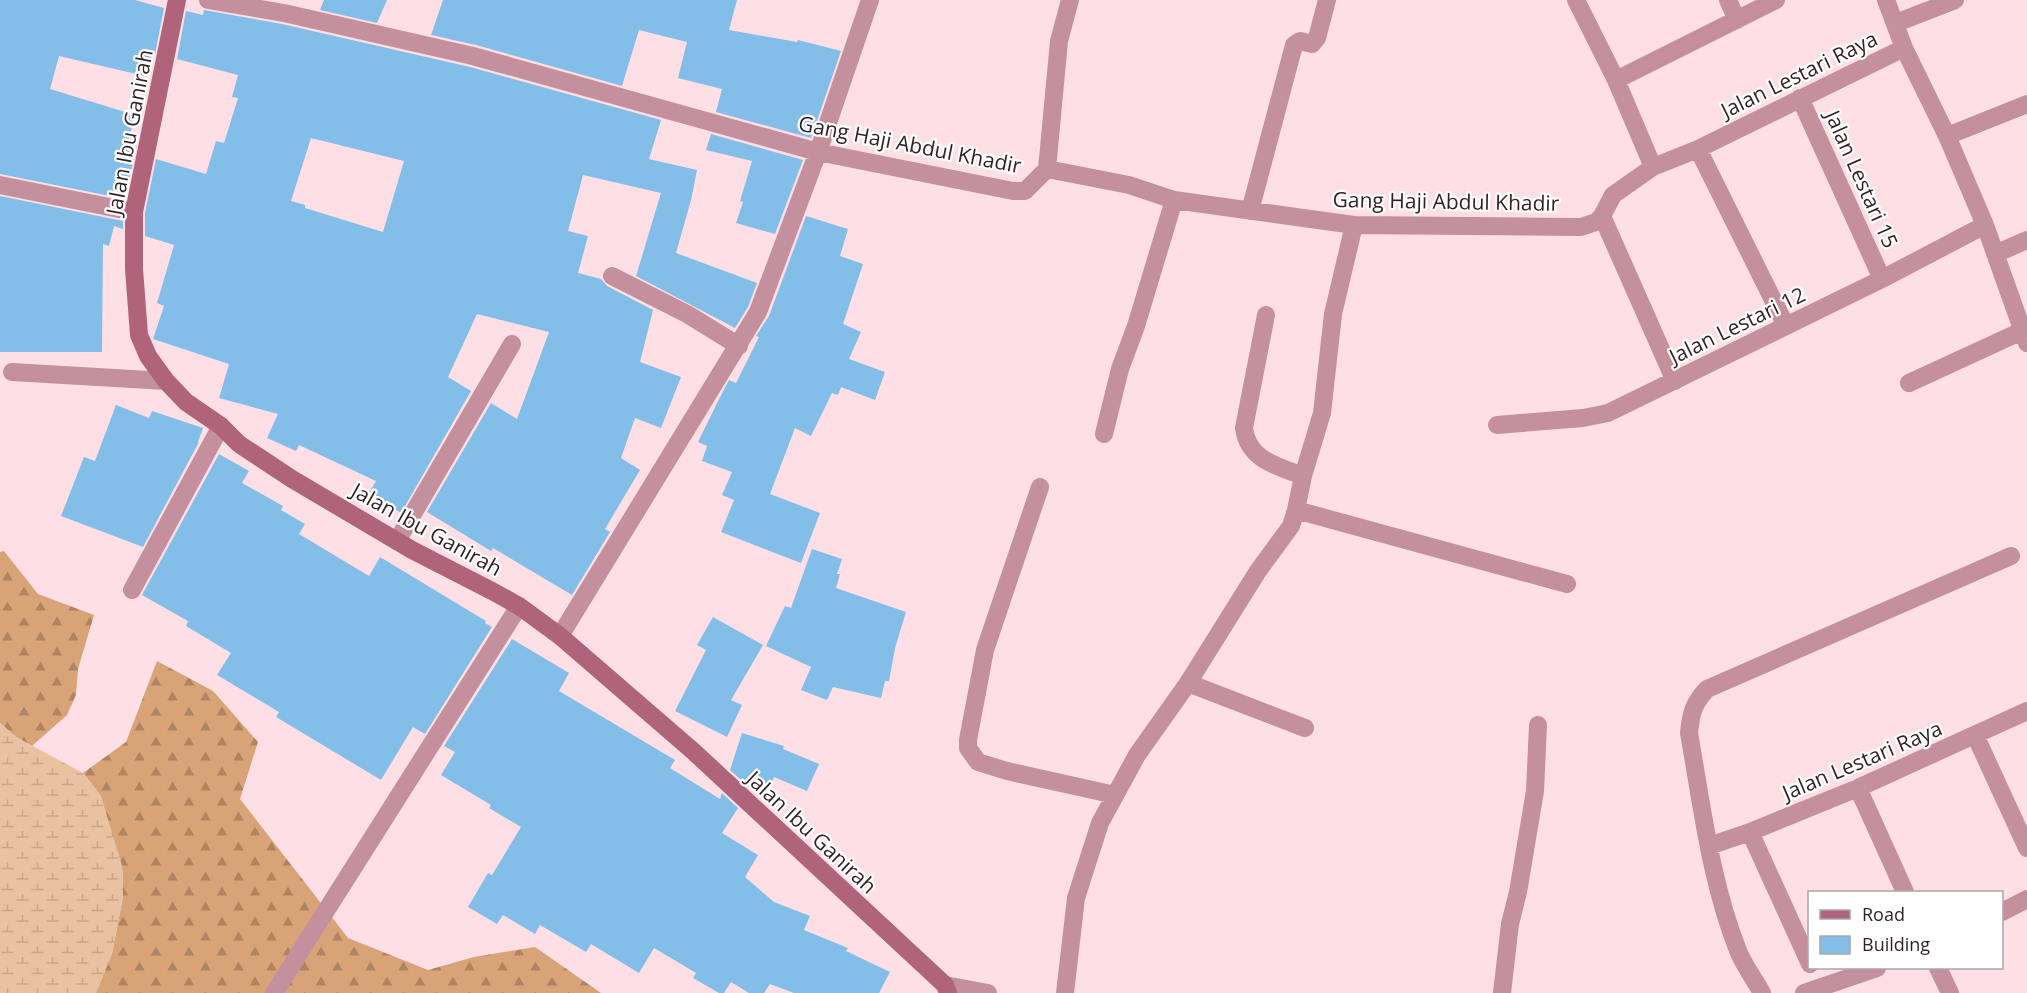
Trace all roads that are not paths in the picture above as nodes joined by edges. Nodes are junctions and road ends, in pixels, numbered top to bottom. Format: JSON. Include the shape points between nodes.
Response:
{"nodes":[{"id":1,"x":177,"y":0,"type":"edge"},
{"id":2,"x":208,"y":0,"type":"edge"},
{"id":3,"x":870,"y":0,"type":"edge"},
{"id":4,"x":1070,"y":0,"type":"edge"},
{"id":5,"x":1327,"y":0,"type":"edge"},
{"id":6,"x":1576,"y":0,"type":"edge"},
{"id":7,"x":1728,"y":0,"type":"edge"},
{"id":8,"x":1776,"y":0,"type":"edge"},
{"id":9,"x":1886,"y":0,"type":"edge"},
{"id":10,"x":1955,"y":0,"type":"edge"},
{"id":11,"x":1737,"y":20,"type":"junction"},
{"id":12,"x":1896,"y":23,"type":"junction"},
{"id":13,"x":1904,"y":48,"type":"junction"},
{"id":14,"x":1616,"y":80,"type":"junction"},
{"id":15,"x":1800,"y":98,"type":"junction"},
{"id":16,"x":2027,"y":104,"type":"edge"},
{"id":17,"x":1947,"y":136,"type":"junction"},
{"id":18,"x":1698,"y":149,"type":"junction"},
{"id":19,"x":818,"y":152,"type":"junction"},
{"id":20,"x":1653,"y":167,"type":"junction"},
{"id":21,"x":1047,"y":169,"type":"junction"},
{"id":22,"x":0,"y":185,"type":"edge"},
{"id":23,"x":1174,"y":200,"type":"junction"},
{"id":24,"x":1250,"y":211,"type":"junction"},
{"id":25,"x":134,"y":212,"type":"junction"},
{"id":26,"x":1602,"y":216,"type":"junction"},
{"id":27,"x":1354,"y":225,"type":"junction"},
{"id":28,"x":1986,"y":225,"type":"junction"},
{"id":29,"x":2027,"y":240,"type":"edge"},
{"id":30,"x":1995,"y":254,"type":"junction"},
{"id":31,"x":612,"y":276,"type":"dead end"},
{"id":32,"x":1882,"y":279,"type":"junction"},
{"id":33,"x":1266,"y":315,"type":"dead end"},
{"id":34,"x":1785,"y":326,"type":"junction"},
{"id":35,"x":2025,"y":337,"type":"edge"},
{"id":36,"x":512,"y":344,"type":"dead end"},
{"id":37,"x":739,"y":346,"type":"junction"},
{"id":38,"x":12,"y":372,"type":"dead end"},
{"id":39,"x":166,"y":381,"type":"junction"},
{"id":40,"x":1675,"y":381,"type":"junction"},
{"id":41,"x":1909,"y":383,"type":"dead end"},
{"id":42,"x":1497,"y":424,"type":"dead end"},
{"id":43,"x":221,"y":426,"type":"junction"},
{"id":44,"x":1104,"y":434,"type":"dead end"},
{"id":45,"x":1303,"y":476,"type":"junction"},
{"id":46,"x":1040,"y":487,"type":"dead end"},
{"id":47,"x":1296,"y":510,"type":"junction"},
{"id":48,"x":397,"y":541,"type":"junction"},
{"id":49,"x":2011,"y":556,"type":"dead end"},
{"id":50,"x":1567,"y":584,"type":"dead end"},
{"id":51,"x":132,"y":590,"type":"dead end"},
{"id":52,"x":519,"y":606,"type":"junction"},
{"id":53,"x":560,"y":636,"type":"junction"},
{"id":54,"x":1188,"y":683,"type":"junction"},
{"id":55,"x":2027,"y":711,"type":"edge"},
{"id":56,"x":1538,"y":725,"type":"dead end"},
{"id":57,"x":1305,"y":729,"type":"dead end"},
{"id":58,"x":1976,"y":735,"type":"junction"},
{"id":59,"x":1858,"y":788,"type":"junction"},
{"id":60,"x":1115,"y":795,"type":"junction"},
{"id":61,"x":1750,"y":832,"type":"junction"},
{"id":62,"x":1711,"y":846,"type":"junction"},
{"id":63,"x":2027,"y":848,"type":"edge"},
{"id":64,"x":1905,"y":891,"type":"edge"},
{"id":65,"x":2027,"y":899,"type":"edge"},
{"id":66,"x":2003,"y":911,"type":"edge"},
{"id":67,"x":1808,"y":962,"type":"edge"},
{"id":68,"x":1810,"y":969,"type":"edge"},
{"id":69,"x":1875,"y":969,"type":"edge"},
{"id":70,"x":1938,"y":969,"type":"edge"},
{"id":71,"x":947,"y":989,"type":"edge"},
{"id":72,"x":1812,"y":990,"type":"edge"},
{"id":73,"x":274,"y":993,"type":"edge"},
{"id":74,"x":988,"y":993,"type":"edge"},
{"id":75,"x":1065,"y":993,"type":"edge"},
{"id":76,"x":1502,"y":993,"type":"edge"},
{"id":77,"x":1762,"y":993,"type":"edge"},
{"id":78,"x":1950,"y":993,"type":"edge"}],
"edges":[{"from":1,"to":25,"type":"main road","name":"Jalan Ibu Ganirah"},
{"from":2,"to":19,"type":"street","name":"Gang Haji Abdul Khadir","via":[[473,56]]},
{"from":3,"to":19,"type":"street"},
{"from":4,"to":21,"type":"street","via":[[1059,42]]},
{"from":5,"to":24,"type":"street","via":[[1317,38],[1312,44],[1294,45]]},
{"from":6,"to":14,"type":"street"},
{"from":7,"to":11,"type":"street"},
{"from":8,"to":11,"type":"street"},
{"from":9,"to":12,"type":"street"},
{"from":10,"to":12,"type":"street"},
{"from":11,"to":14,"type":"street"},
{"from":12,"to":13,"type":"street"},
{"from":13,"to":15,"type":"street","name":"Jalan Lestari Raya"},
{"from":13,"to":17,"type":"street","name":"Jalan Lestari Raya"},
{"from":14,"to":20,"type":"street"},
{"from":15,"to":18,"type":"street","name":"Jalan Lestari Raya"},
{"from":15,"to":32,"type":"street","name":"Jalan Lestari 15"},
{"from":16,"to":17,"type":"street"},
{"from":17,"to":28,"type":"street","name":"Jalan Lestari Raya"},
{"from":18,"to":20,"type":"street","name":"Jalan Lestari Raya"},
{"from":18,"to":34,"type":"street"},
{"from":19,"to":21,"type":"street","name":"Gang Haji Abdul Khadir","via":[[1013,191],[1025,191]]},
{"from":19,"to":37,"type":"street","via":[[758,312]]},
{"from":20,"to":26,"type":"street","name":"Jalan Lestari Raya","via":[[1613,195]]},
{"from":21,"to":23,"type":"street","name":"Gang Haji Abdul Khadir","via":[[1129,185]]},
{"from":22,"to":25,"type":"street"},
{"from":23,"to":24,"type":"street","name":"Gang Haji Abdul Khadir"},
{"from":23,"to":44,"type":"street","via":[[1120,369]]},
{"from":24,"to":27,"type":"street","name":"Gang Haji Abdul Khadir"},
{"from":25,"to":39,"type":"main road","name":"Jalan Ibu Ganirah","via":[[139,335]]},
{"from":26,"to":27,"type":"street","name":"Gang Haji Abdul Khadir","via":[[1581,227]]},
{"from":26,"to":40,"type":"street"},
{"from":27,"to":45,"type":"street","via":[[1332,314],[1322,413]]},
{"from":28,"to":30,"type":"street","name":"Jalan Lestari Raya"},
{"from":28,"to":32,"type":"street","name":"Jalan Lestari 12"},
{"from":29,"to":30,"type":"street"},
{"from":30,"to":35,"type":"street","name":"Jalan Lestari Raya"},
{"from":31,"to":37,"type":"street"},
{"from":32,"to":34,"type":"street","name":"Jalan Lestari 12"},
{"from":33,"to":45,"type":"street","via":[[1245,436],[1248,446],[1262,459]]},
{"from":34,"to":40,"type":"street","name":"Jalan Lestari 12"},
{"from":35,"to":41,"type":"street"},
{"from":36,"to":48,"type":"street"},
{"from":37,"to":53,"type":"street"},
{"from":38,"to":39,"type":"street"},
{"from":39,"to":43,"type":"main road","name":"Jalan Ibu Ganirah","via":[[186,402]]},
{"from":40,"to":42,"type":"street","name":"Jalan Lestari 12","via":[[1608,413]]},
{"from":43,"to":48,"type":"main road","name":"Jalan Ibu Ganirah","via":[[239,444],[292,479]]},
{"from":43,"to":51,"type":"street"},
{"from":45,"to":47,"type":"street"},
{"from":46,"to":60,"type":"street","via":[[985,650],[968,748],[978,762]]},
{"from":47,"to":50,"type":"street"},
{"from":47,"to":54,"type":"street","via":[[1291,526]]},
{"from":48,"to":52,"type":"main road","name":"Jalan Ibu Ganirah"},
{"from":49,"to":62,"type":"street","via":[[1707,689],[1696,699],[1689,733]]},
{"from":52,"to":53,"type":"main road","name":"Jalan Ibu Ganirah"},
{"from":52,"to":73,"type":"street"},
{"from":53,"to":71,"type":"main road","name":"Jalan Ibu Ganirah","via":[[693,752]]},
{"from":54,"to":57,"type":"street"},
{"from":54,"to":60,"type":"street","via":[[1137,755]]},
{"from":55,"to":58,"type":"street","name":"Jalan Lestari Raya"},
{"from":56,"to":76,"type":"street","via":[[1535,791],[1510,924]]},
{"from":58,"to":59,"type":"street","name":"Jalan Lestari Raya"},
{"from":58,"to":63,"type":"street"},
{"from":59,"to":61,"type":"street","name":"Jalan Lestari Raya"},
{"from":59,"to":64,"type":"street"},
{"from":60,"to":75,"type":"street","via":[[1100,823],[1076,898]]},
{"from":61,"to":62,"type":"street","name":"Jalan Lestari Raya"},
{"from":61,"to":67,"type":"street"},
{"from":62,"to":77,"type":"street","via":[[1723,905],[1740,955]]},
{"from":65,"to":66,"type":"street"},
{"from":68,"to":72,"type":"street"},
{"from":69,"to":72,"type":"street"},
{"from":70,"to":78,"type":"street"},
{"from":71,"to":74,"type":"street"}]}
